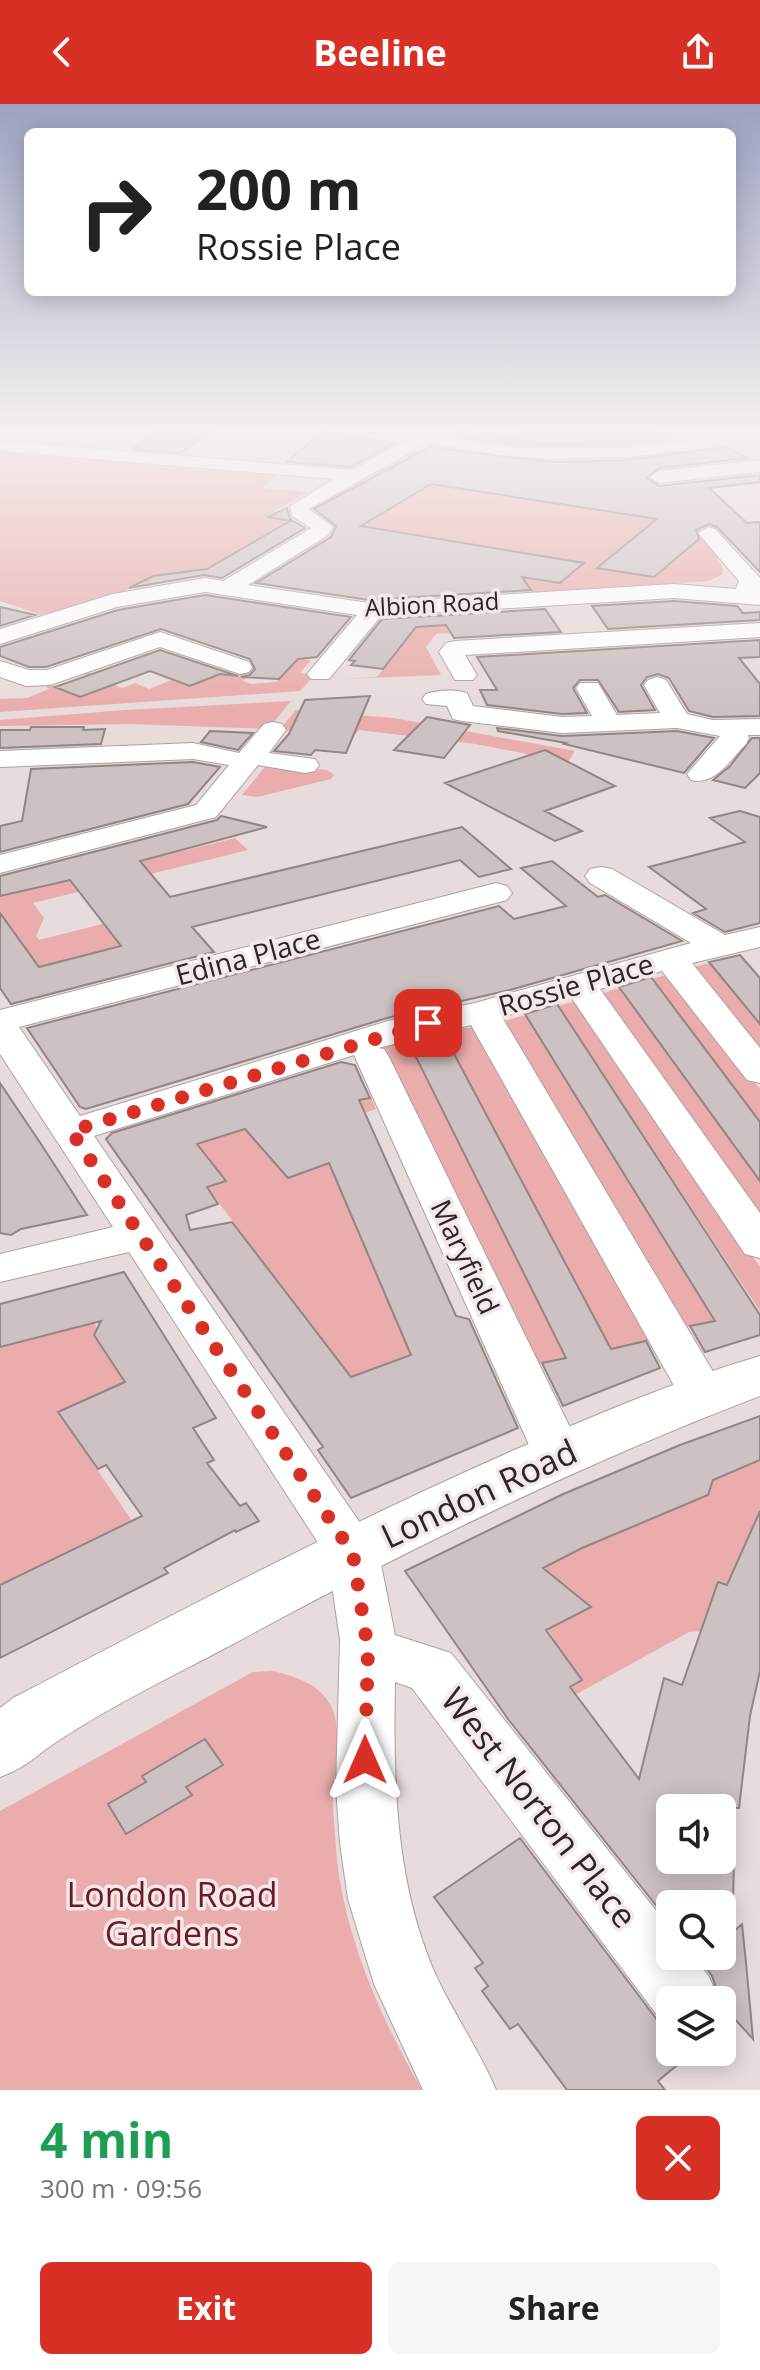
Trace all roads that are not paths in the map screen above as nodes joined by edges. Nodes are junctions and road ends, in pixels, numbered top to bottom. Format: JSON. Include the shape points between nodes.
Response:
{"nodes":[{"id":1,"x":316,"y":523,"type":"edge"},
{"id":2,"x":708,"y":533,"type":"dead end"},
{"id":3,"x":230,"y":586,"type":"junction"},
{"id":4,"x":560,"y":598,"type":"junction"},
{"id":5,"x":751,"y":598,"type":"edge"},
{"id":6,"x":374,"y":610,"type":"junction"},
{"id":7,"x":760,"y":630,"type":"edge"},
{"id":8,"x":0,"y":637,"type":"edge"},
{"id":9,"x":591,"y":640,"type":"junction"},
{"id":10,"x":240,"y":667,"type":"dead end"},
{"id":11,"x":0,"y":668,"type":"edge"},
{"id":12,"x":320,"y":674,"type":"dead end"},
{"id":13,"x":464,"y":675,"type":"dead end"},
{"id":14,"x":657,"y":685,"type":"dead end"},
{"id":15,"x":589,"y":688,"type":"dead end"},
{"id":16,"x":435,"y":699,"type":"dead end"},
{"id":17,"x":677,"y":720,"type":"junction"},
{"id":18,"x":609,"y":723,"type":"junction"},
{"id":19,"x":760,"y":727,"type":"edge"},
{"id":20,"x":729,"y":729,"type":"junction"},
{"id":21,"x":273,"y":730,"type":"dead end"},
{"id":22,"x":228,"y":757,"type":"dead end"},
{"id":23,"x":0,"y":759,"type":"edge"},
{"id":24,"x":269,"y":761,"type":"dead end"},
{"id":25,"x":305,"y":765,"type":"dead end"},
{"id":26,"x":701,"y":774,"type":"dead end"},
{"id":27,"x":0,"y":864,"type":"edge"},
{"id":28,"x":601,"y":876,"type":"dead end"},
{"id":29,"x":496,"y":893,"type":"dead end"},
{"id":30,"x":759,"y":938,"type":"edge"},
{"id":31,"x":721,"y":947,"type":"junction"},
{"id":32,"x":670,"y":958,"type":"junction"},
{"id":33,"x":579,"y":984,"type":"junction"},
{"id":34,"x":481,"y":1012,"type":"junction"},
{"id":35,"x":0,"y":1023,"type":"edge"},
{"id":36,"x":371,"y":1057,"type":"dead end"},
{"id":37,"x":760,"y":1072,"type":"edge"},
{"id":38,"x":71,"y":1131,"type":"junction"},
{"id":39,"x":140,"y":1235,"type":"junction"},
{"id":40,"x":760,"y":1244,"type":"edge"},
{"id":41,"x":0,"y":1268,"type":"edge"},
{"id":42,"x":760,"y":1375,"type":"edge"},
{"id":43,"x":703,"y":1395,"type":"junction"},
{"id":44,"x":559,"y":1456,"type":"junction"},
{"id":45,"x":353,"y":1554,"type":"junction"},
{"id":46,"x":368,"y":1650,"type":"junction"},
{"id":47,"x":12,"y":1732,"type":"edge"},
{"id":48,"x":675,"y":1986,"type":"edge"},
{"id":49,"x":462,"y":2090,"type":"edge"}],
"edges":[{"from":1,"to":3,"type":"street","via":[[323,527],[320,533]]},
{"from":2,"to":5,"type":"street","name":"Albion Road","via":[[750,580]]},
{"from":3,"to":6,"type":"street","name":"Albion Road"},
{"from":3,"to":8,"type":"street","name":"Albion Road","via":[[188,586],[127,598]]},
{"from":4,"to":5,"type":"street","name":"Albion Road","via":[[674,591]]},
{"from":4,"to":6,"type":"street","name":"Albion Road"},
{"from":4,"to":9,"type":"street"},
{"from":6,"to":12,"type":"street"},
{"from":7,"to":9,"type":"street"},
{"from":9,"to":13,"type":"street","via":[[458,647],[451,652]]},
{"from":10,"to":11,"type":"street","via":[[160,639],[50,677],[26,678]]},
{"from":14,"to":17,"type":"street"},
{"from":15,"to":18,"type":"street"},
{"from":16,"to":18,"type":"street","via":[[458,698],[462,713],[562,725]]},
{"from":17,"to":18,"type":"street"},
{"from":17,"to":20,"type":"street"},
{"from":19,"to":20,"type":"street"},
{"from":20,"to":26,"type":"street","via":[[736,738]]},
{"from":21,"to":27,"type":"street","via":[[206,811]]},
{"from":22,"to":23,"type":"street","via":[[190,751]]},
{"from":24,"to":25,"type":"street"},
{"from":28,"to":31,"type":"street"},
{"from":29,"to":35,"type":"street","name":"Edina Place"},
{"from":30,"to":31,"type":"street","name":"Rossie Place"},
{"from":31,"to":32,"type":"street","name":"Rossie Place"},
{"from":32,"to":33,"type":"street","name":"Rossie Place"},
{"from":32,"to":37,"type":"street"},
{"from":33,"to":34,"type":"street","name":"Rossie Place"},
{"from":33,"to":40,"type":"street"},
{"from":34,"to":38,"type":"street","name":"Rossie Place","via":[[401,1029]]},
{"from":34,"to":43,"type":"street"},
{"from":35,"to":38,"type":"street"},
{"from":36,"to":44,"type":"street","name":"Maryfield"},
{"from":38,"to":39,"type":"street"},
{"from":39,"to":41,"type":"street"},
{"from":39,"to":45,"type":"street"},
{"from":42,"to":43,"type":"main road","name":"London Road"},
{"from":43,"to":44,"type":"main road","name":"London Road"},
{"from":44,"to":45,"type":"main road","name":"London Road"},
{"from":45,"to":46,"type":"street"},
{"from":45,"to":47,"type":"main road","name":"London Road"},
{"from":46,"to":48,"type":"street","name":"West Norton Place","via":[[431,1670]]},
{"from":46,"to":49,"type":"street","via":[[365,1760],[369,1833],[382,1911],[426,2026]]}]}
